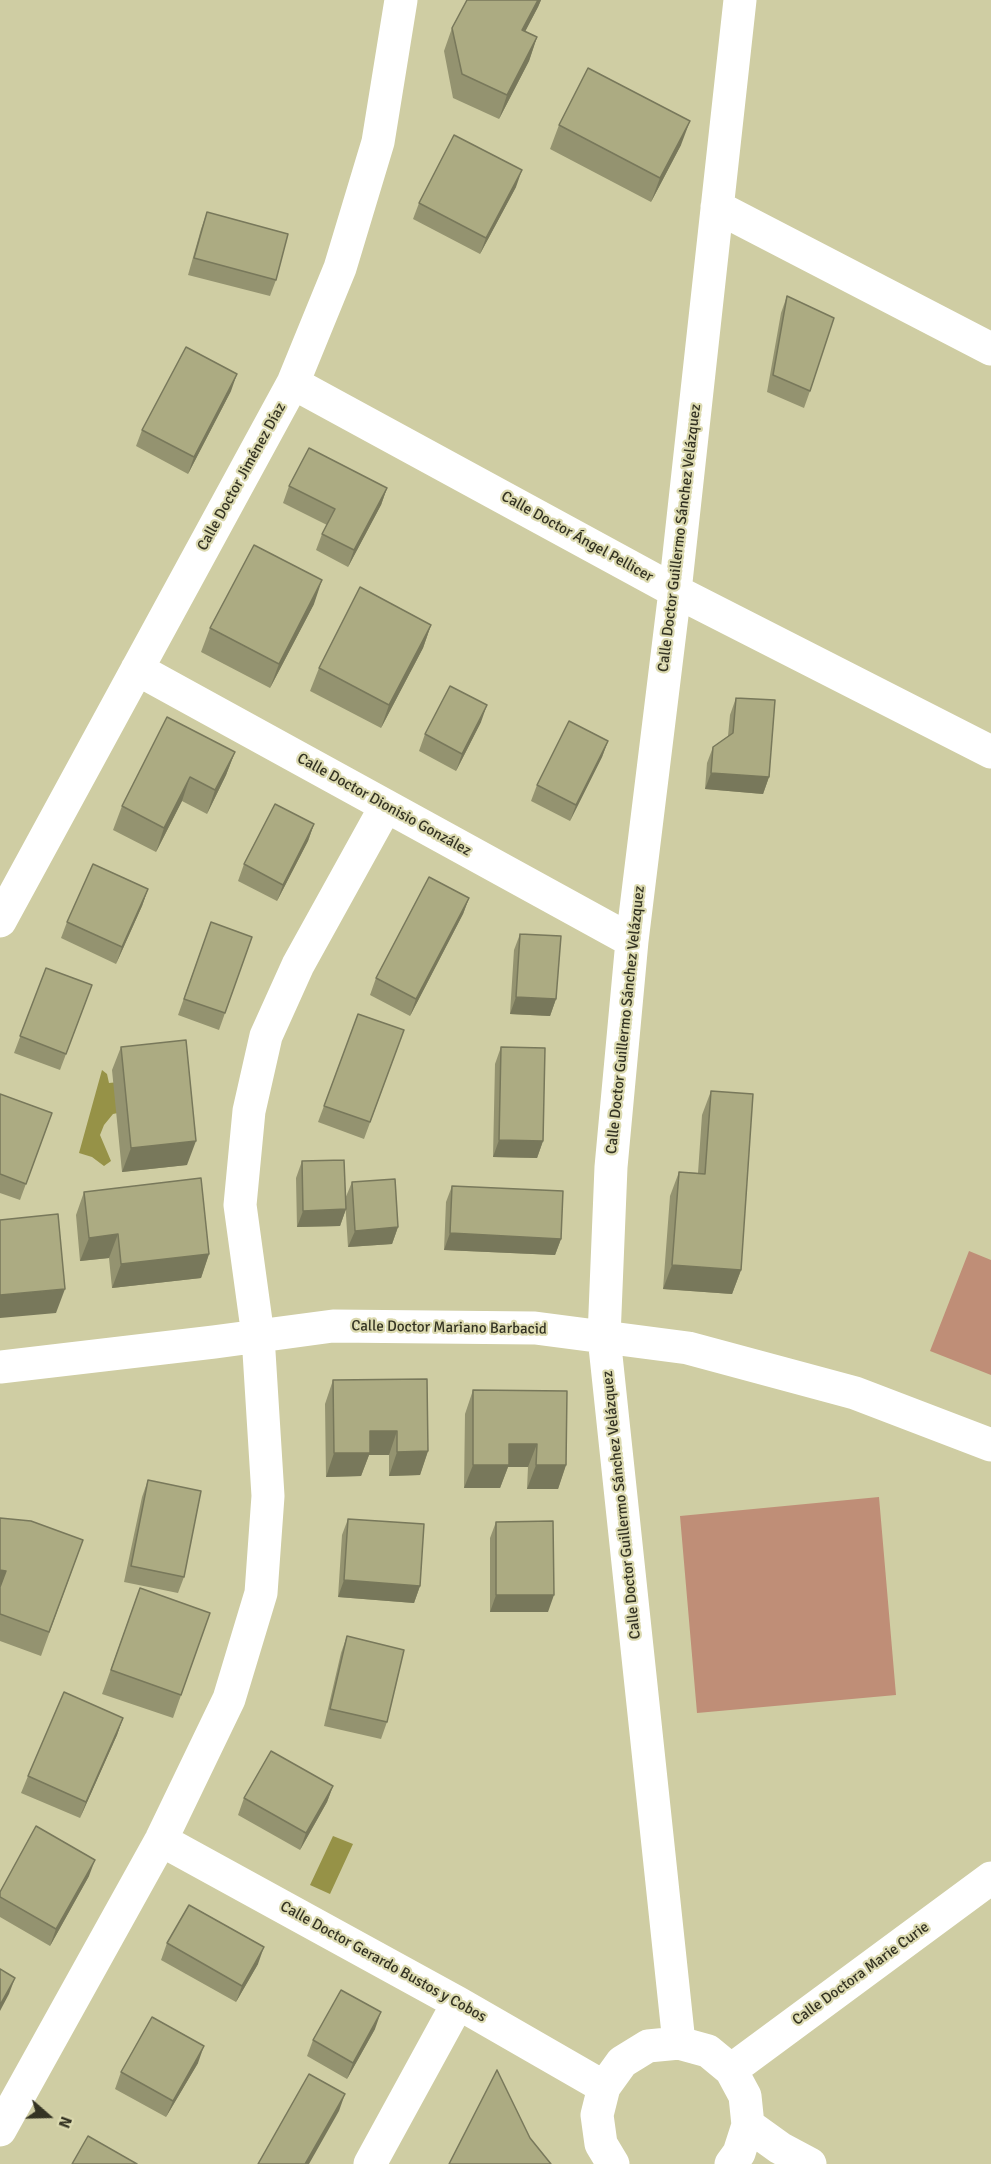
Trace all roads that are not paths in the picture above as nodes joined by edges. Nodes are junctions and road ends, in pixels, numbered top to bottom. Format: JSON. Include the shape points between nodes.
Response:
{"nodes":[{"id":1,"x":401,"y":0,"type":"edge"},
{"id":2,"x":740,"y":0,"type":"edge"},
{"id":3,"x":717,"y":207,"type":"junction"},
{"id":4,"x":991,"y":349,"type":"edge"},
{"id":5,"x":293,"y":383,"type":"junction"},
{"id":6,"x":675,"y":591,"type":"junction"},
{"id":7,"x":137,"y":669,"type":"junction"},
{"id":8,"x":991,"y":752,"type":"edge"},
{"id":9,"x":386,"y":806,"type":"junction"},
{"id":10,"x":8,"y":888,"type":"edge"},
{"id":11,"x":0,"y":921,"type":"edge"},
{"id":12,"x":632,"y":941,"type":"junction"},
{"id":13,"x":258,"y":1336,"type":"junction"},
{"id":14,"x":604,"y":1337,"type":"junction"},
{"id":15,"x":0,"y":1367,"type":"edge"},
{"id":16,"x":991,"y":1445,"type":"edge"},
{"id":17,"x":161,"y":1840,"type":"junction"},
{"id":18,"x":991,"y":1878,"type":"edge"},
{"id":19,"x":459,"y":2003,"type":"junction"},
{"id":20,"x":679,"y":2043,"type":"junction"},
{"id":21,"x":731,"y":2070,"type":"junction"},
{"id":22,"x":604,"y":2087,"type":"junction"},
{"id":23,"x":748,"y":2125,"type":"junction"},
{"id":24,"x":0,"y":2130,"type":"edge"},
{"id":25,"x":370,"y":2164,"type":"edge"},
{"id":26,"x":613,"y":2164,"type":"edge"},
{"id":27,"x":731,"y":2164,"type":"edge"},
{"id":28,"x":810,"y":2164,"type":"edge"}],
"edges":[{"from":1,"to":5,"type":"street","name":"Calle Doctor Jiménez Díaz","via":[[378,142],[340,268]]},
{"from":2,"to":3,"type":"street","name":"Calle Doctor Guillermo Sánchez Velázquez"},
{"from":3,"to":4,"type":"street"},
{"from":3,"to":6,"type":"street","name":"Calle Doctor Guillermo Sánchez Velázquez"},
{"from":5,"to":6,"type":"street","name":"Calle Doctor Ángel Pellicer"},
{"from":5,"to":7,"type":"street","name":"Calle Doctor Jiménez Díaz"},
{"from":6,"to":8,"type":"street","name":"Calle Doctor Ángel Pellicer"},
{"from":6,"to":12,"type":"street","name":"Calle Doctor Guillermo Sánchez Velázquez"},
{"from":7,"to":9,"type":"street","name":"Calle Doctor Dionisio González"},
{"from":7,"to":10,"type":"street","name":"Calle Doctor Jiménez Díaz"},
{"from":9,"to":12,"type":"street","name":"Calle Doctor Dionisio González"},
{"from":9,"to":13,"type":"street","via":[[298,965],[266,1036],[249,1111],[240,1205]]},
{"from":10,"to":11,"type":"street","name":"Calle Doctor Jiménez Díaz"},
{"from":12,"to":14,"type":"street","name":"Calle Doctor Guillermo Sánchez Velázquez","via":[[611,1167]]},
{"from":13,"to":14,"type":"street","name":"Calle Doctor Mariano Barbacid","via":[[345,1326],[535,1328]]},
{"from":13,"to":15,"type":"street","name":"Calle Doctor Mariano Barbacid"},
{"from":13,"to":17,"type":"street","via":[[268,1496],[261,1593],[230,1699]]},
{"from":14,"to":16,"type":"street","name":"Calle Doctor Mariano Barbacid","via":[[688,1348],[855,1393]]},
{"from":14,"to":20,"type":"street","name":"Calle Doctor Guillermo Sánchez Velázquez"},
{"from":17,"to":19,"type":"street","name":"Calle Doctor Gerardo Bustos y Cobos"},
{"from":17,"to":24,"type":"street"},
{"from":18,"to":21,"type":"street","name":"Calle Doctora Marie Curie"},
{"from":19,"to":22,"type":"street","name":"Calle Doctor Gerardo Bustos y Cobos"},
{"from":19,"to":25,"type":"street"},
{"from":20,"to":21,"type":"street","via":[[708,2051]]},
{"from":20,"to":22,"type":"street","via":[[648,2046],[622,2062]]},
{"from":21,"to":23,"type":"street","via":[[745,2096]]},
{"from":22,"to":26,"type":"street","via":[[597,2115],[601,2144]]},
{"from":23,"to":27,"type":"street"},
{"from":23,"to":28,"type":"street"}]}
